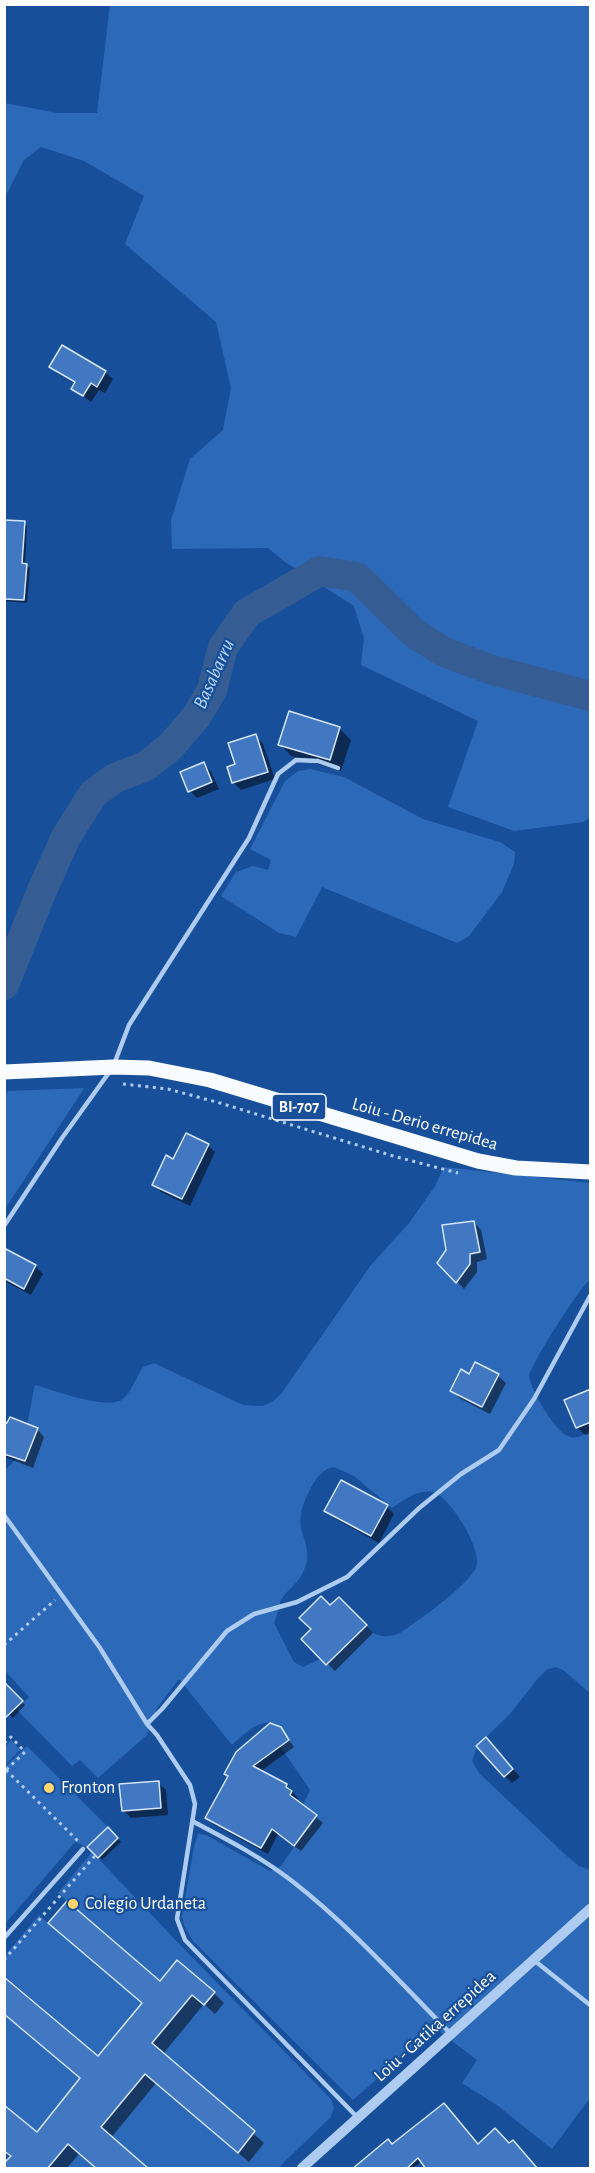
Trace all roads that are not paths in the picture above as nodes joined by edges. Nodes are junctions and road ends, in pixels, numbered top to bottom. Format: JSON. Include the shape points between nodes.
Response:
{"nodes":[{"id":1,"x":338,"y":768,"type":"dead end"},
{"id":2,"x":113,"y":1067,"type":"junction"},
{"id":3,"x":4,"y":1072,"type":"edge"},
{"id":4,"x":591,"y":1172,"type":"edge"},
{"id":5,"x":4,"y":1226,"type":"edge"},
{"id":6,"x":591,"y":1296,"type":"edge"},
{"id":7,"x":4,"y":1515,"type":"edge"},
{"id":8,"x":147,"y":1724,"type":"junction"},
{"id":9,"x":194,"y":1822,"type":"junction"},
{"id":10,"x":83,"y":1849,"type":"dead end"},
{"id":11,"x":591,"y":1909,"type":"edge"},
{"id":12,"x":4,"y":1938,"type":"edge"},
{"id":13,"x":533,"y":1959,"type":"junction"},
{"id":14,"x":591,"y":2005,"type":"edge"},
{"id":15,"x":451,"y":2034,"type":"junction"},
{"id":16,"x":357,"y":2118,"type":"junction"},
{"id":17,"x":302,"y":2169,"type":"edge"}],
"edges":[{"from":1,"to":2,"type":"lane","via":[[318,761],[296,760],[278,774],[249,838],[129,1025]]},
{"from":2,"to":3,"type":"main road","name":"Loiu - Derio errepidea","number":"BI-707"},
{"from":2,"to":4,"type":"main road","name":"Loiu - Derio errepidea","number":"BI-707","via":[[149,1068],[210,1080],[478,1161],[516,1168]]},
{"from":2,"to":5,"type":"lane"},
{"from":6,"to":8,"type":"lane","via":[[534,1399],[498,1450],[418,1509],[346,1577],[297,1602],[254,1614],[227,1631]]},
{"from":7,"to":8,"type":"lane","via":[[100,1648]]},
{"from":8,"to":9,"type":"lane","via":[[189,1785],[195,1804]]},
{"from":9,"to":15,"type":"lane","via":[[247,1850],[292,1881],[363,1945]]},
{"from":9,"to":16,"type":"lane","via":[[177,1918],[184,1940]]},
{"from":10,"to":12,"type":"lane"},
{"from":11,"to":13,"type":"street","name":"Loiu - Gatika errepidea"},
{"from":13,"to":14,"type":"lane"},
{"from":13,"to":15,"type":"street","name":"Loiu - Gatika errepidea"},
{"from":15,"to":16,"type":"street","name":"Loiu - Gatika errepidea"},
{"from":16,"to":17,"type":"street","name":"Loiu - Gatika errepidea"}]}
